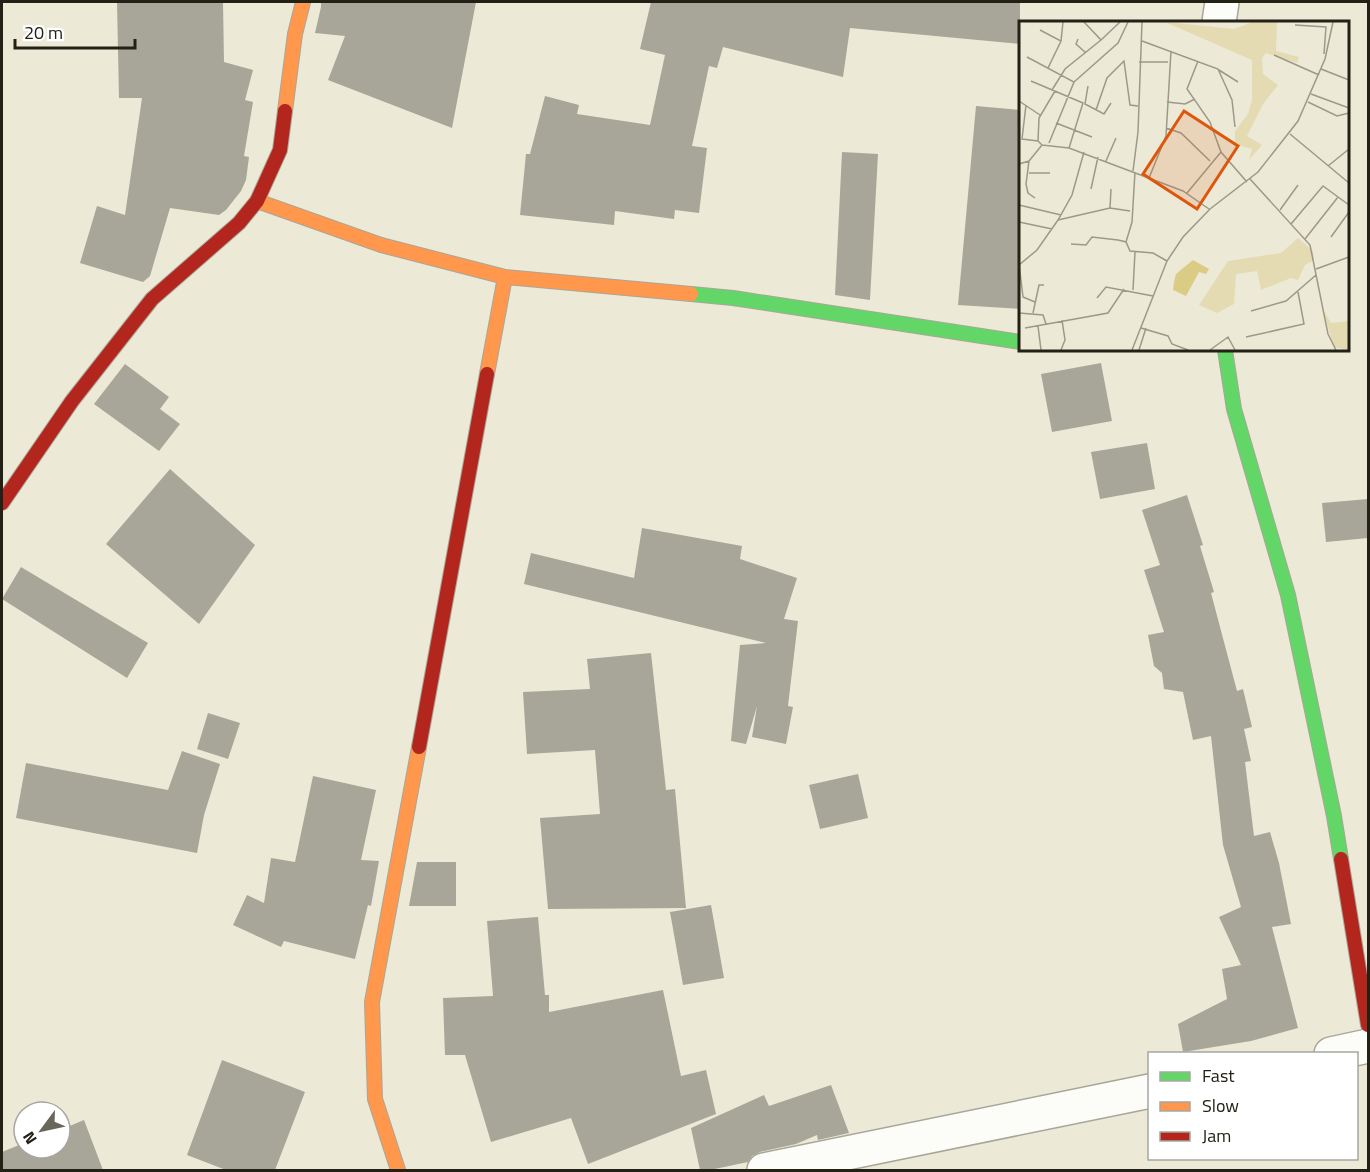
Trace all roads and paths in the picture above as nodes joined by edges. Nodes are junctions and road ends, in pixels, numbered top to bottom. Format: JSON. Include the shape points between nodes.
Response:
{"nodes":[{"id":1,"x":303,"y":2,"type":"edge"},
{"id":2,"x":1222,"y":2,"type":"edge"},
{"id":3,"x":1219,"y":21,"type":"edge"},
{"id":4,"x":257,"y":201,"type":"junction"},
{"id":5,"x":505,"y":277,"type":"junction"},
{"id":6,"x":1019,"y":342,"type":"edge"},
{"id":7,"x":1224,"y":351,"type":"edge"},
{"id":8,"x":2,"y":503,"type":"edge"},
{"id":9,"x":1368,"y":1025,"type":"edge"},
{"id":10,"x":1368,"y":1046,"type":"edge"},
{"id":11,"x":1335,"y":1052,"type":"edge"},
{"id":12,"x":1148,"y":1091,"type":"edge"},
{"id":13,"x":399,"y":1170,"type":"edge"},
{"id":14,"x":764,"y":1170,"type":"edge"}],
"edges":[{"from":1,"to":4,"type":"street","via":[[280,150]]},
{"from":2,"to":3,"type":"street"},
{"from":4,"to":5,"type":"street","via":[[381,245]]},
{"from":4,"to":8,"type":"street","via":[[239,223],[152,298],[72,401]]},
{"from":5,"to":6,"type":"street","via":[[733,298]]},
{"from":5,"to":13,"type":"street","via":[[372,1002],[375,1099]]},
{"from":7,"to":9,"type":"street","via":[[1234,409],[1288,595],[1334,816]]},
{"from":10,"to":11,"type":"street"},
{"from":12,"to":14,"type":"street"}]}
